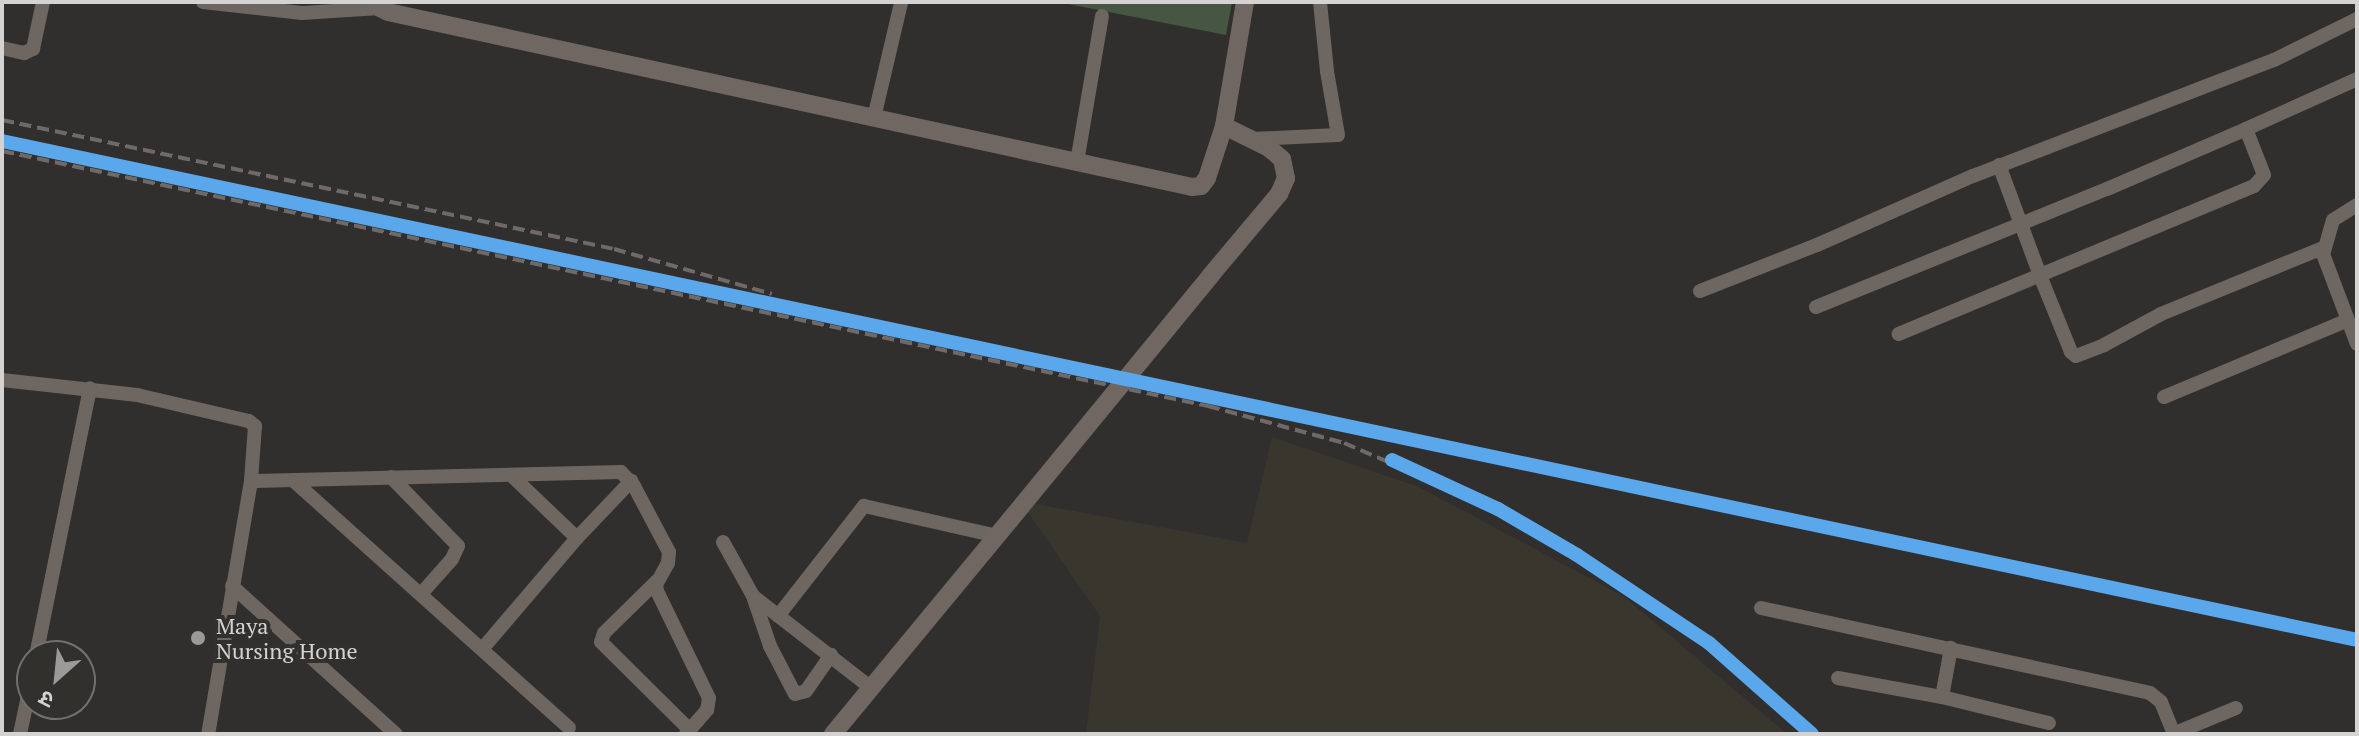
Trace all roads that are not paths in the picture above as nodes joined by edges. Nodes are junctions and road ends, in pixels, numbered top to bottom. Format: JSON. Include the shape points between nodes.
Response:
{"nodes":[{"id":1,"x":43,"y":2,"type":"edge"},
{"id":2,"x":203,"y":2,"type":"edge"},
{"id":3,"x":1245,"y":2,"type":"edge"},
{"id":4,"x":1320,"y":2,"type":"edge"},
{"id":5,"x":901,"y":3,"type":"edge"},
{"id":6,"x":379,"y":5,"type":"edge"},
{"id":7,"x":1102,"y":16,"type":"dead end"},
{"id":8,"x":2357,"y":19,"type":"edge"},
{"id":9,"x":2,"y":48,"type":"edge"},
{"id":10,"x":2357,"y":79,"type":"edge"},
{"id":11,"x":874,"y":118,"type":"junction"},
{"id":12,"x":1224,"y":126,"type":"junction"},
{"id":13,"x":2246,"y":129,"type":"junction"},
{"id":14,"x":1252,"y":139,"type":"junction"},
{"id":15,"x":1077,"y":162,"type":"junction"},
{"id":16,"x":1999,"y":165,"type":"junction"},
{"id":17,"x":2357,"y":205,"type":"edge"},
{"id":18,"x":2021,"y":224,"type":"junction"},
{"id":19,"x":2323,"y":248,"type":"junction"},
{"id":20,"x":2041,"y":278,"type":"junction"},
{"id":21,"x":1700,"y":291,"type":"dead end"},
{"id":22,"x":1816,"y":307,"type":"dead end"},
{"id":23,"x":2346,"y":321,"type":"junction"},
{"id":24,"x":1899,"y":334,"type":"dead end"},
{"id":25,"x":2357,"y":344,"type":"edge"},
{"id":26,"x":2,"y":380,"type":"edge"},
{"id":27,"x":90,"y":388,"type":"junction"},
{"id":28,"x":2164,"y":397,"type":"dead end"},
{"id":29,"x":511,"y":475,"type":"junction"},
{"id":30,"x":391,"y":477,"type":"junction"},
{"id":31,"x":251,"y":481,"type":"junction"},
{"id":32,"x":631,"y":481,"type":"junction"},
{"id":33,"x":295,"y":482,"type":"junction"},
{"id":34,"x":997,"y":536,"type":"junction"},
{"id":35,"x":577,"y":538,"type":"junction"},
{"id":36,"x":723,"y":542,"type":"dead end"},
{"id":37,"x":657,"y":581,"type":"junction"},
{"id":38,"x":232,"y":586,"type":"junction"},
{"id":39,"x":421,"y":594,"type":"junction"},
{"id":40,"x":753,"y":596,"type":"junction"},
{"id":41,"x":1761,"y":608,"type":"dead end"},
{"id":42,"x":778,"y":616,"type":"junction"},
{"id":43,"x":39,"y":640,"type":"edge"},
{"id":44,"x":483,"y":648,"type":"junction"},
{"id":45,"x":1951,"y":648,"type":"junction"},
{"id":46,"x":831,"y":655,"type":"junction"},
{"id":47,"x":1838,"y":678,"type":"dead end"},
{"id":48,"x":871,"y":688,"type":"junction"},
{"id":49,"x":1942,"y":697,"type":"junction"},
{"id":50,"x":2236,"y":708,"type":"dead end"},
{"id":51,"x":2049,"y":723,"type":"dead end"},
{"id":52,"x":212,"y":731,"type":"edge"},
{"id":53,"x":569,"y":732,"type":"edge"},
{"id":54,"x":688,"y":732,"type":"edge"},
{"id":55,"x":396,"y":734,"type":"edge"},
{"id":56,"x":833,"y":734,"type":"edge"},
{"id":57,"x":2174,"y":734,"type":"edge"}],
"edges":[{"from":1,"to":9,"type":"street","via":[[33,49],[24,53]]},
{"from":2,"to":6,"type":"street","via":[[288,12]]},
{"from":3,"to":12,"type":"street"},
{"from":4,"to":14,"type":"street","via":[[1338,135]]},
{"from":5,"to":11,"type":"street"},
{"from":6,"to":11,"type":"street"},
{"from":7,"to":15,"type":"street"},
{"from":8,"to":16,"type":"street","via":[[2274,60]]},
{"from":10,"to":13,"type":"street"},
{"from":11,"to":15,"type":"street"},
{"from":12,"to":14,"type":"street"},
{"from":12,"to":15,"type":"street","via":[[1201,186]]},
{"from":13,"to":18,"type":"street"},
{"from":13,"to":20,"type":"street","via":[[2264,175],[2254,186]]},
{"from":14,"to":34,"type":"street","bridge":true,"via":[[1282,159],[1286,178],[1279,194]]},
{"from":16,"to":18,"type":"street"},
{"from":16,"to":21,"type":"street"},
{"from":17,"to":19,"type":"street","via":[[2333,220]]},
{"from":18,"to":20,"type":"street"},
{"from":18,"to":22,"type":"street"},
{"from":19,"to":20,"type":"street","via":[[2161,314],[2076,356]]},
{"from":19,"to":23,"type":"street","via":[[2323,262]]},
{"from":20,"to":24,"type":"street"},
{"from":23,"to":25,"type":"street"},
{"from":23,"to":28,"type":"street"},
{"from":26,"to":27,"type":"street"},
{"from":27,"to":31,"type":"street","via":[[249,421],[257,435]]},
{"from":27,"to":43,"type":"street"},
{"from":29,"to":30,"type":"street"},
{"from":29,"to":32,"type":"street","via":[[610,470]]},
{"from":29,"to":35,"type":"street"},
{"from":30,"to":33,"type":"street"},
{"from":30,"to":39,"type":"street","via":[[458,546]]},
{"from":31,"to":33,"type":"street"},
{"from":31,"to":38,"type":"street"},
{"from":32,"to":35,"type":"street"},
{"from":32,"to":37,"type":"street","via":[[669,552]]},
{"from":33,"to":39,"type":"street"},
{"from":34,"to":42,"type":"street","via":[[864,506]]},
{"from":34,"to":48,"type":"street"},
{"from":35,"to":44,"type":"street"},
{"from":36,"to":40,"type":"street"},
{"from":37,"to":54,"type":"street","via":[[657,591],[709,698],[707,710]]},
{"from":37,"to":54,"type":"street","via":[[601,642]]},
{"from":38,"to":52,"type":"street"},
{"from":38,"to":55,"type":"street"},
{"from":39,"to":44,"type":"street"},
{"from":40,"to":42,"type":"street"},
{"from":40,"to":46,"type":"street","via":[[770,646],[795,694],[806,691]]},
{"from":41,"to":45,"type":"street"},
{"from":42,"to":46,"type":"street"},
{"from":44,"to":53,"type":"street"},
{"from":45,"to":49,"type":"street"},
{"from":45,"to":57,"type":"street","via":[[2150,693],[2161,702]]},
{"from":46,"to":48,"type":"street"},
{"from":47,"to":49,"type":"street"},
{"from":48,"to":56,"type":"street"},
{"from":49,"to":51,"type":"street"},
{"from":50,"to":57,"type":"street"}]}
